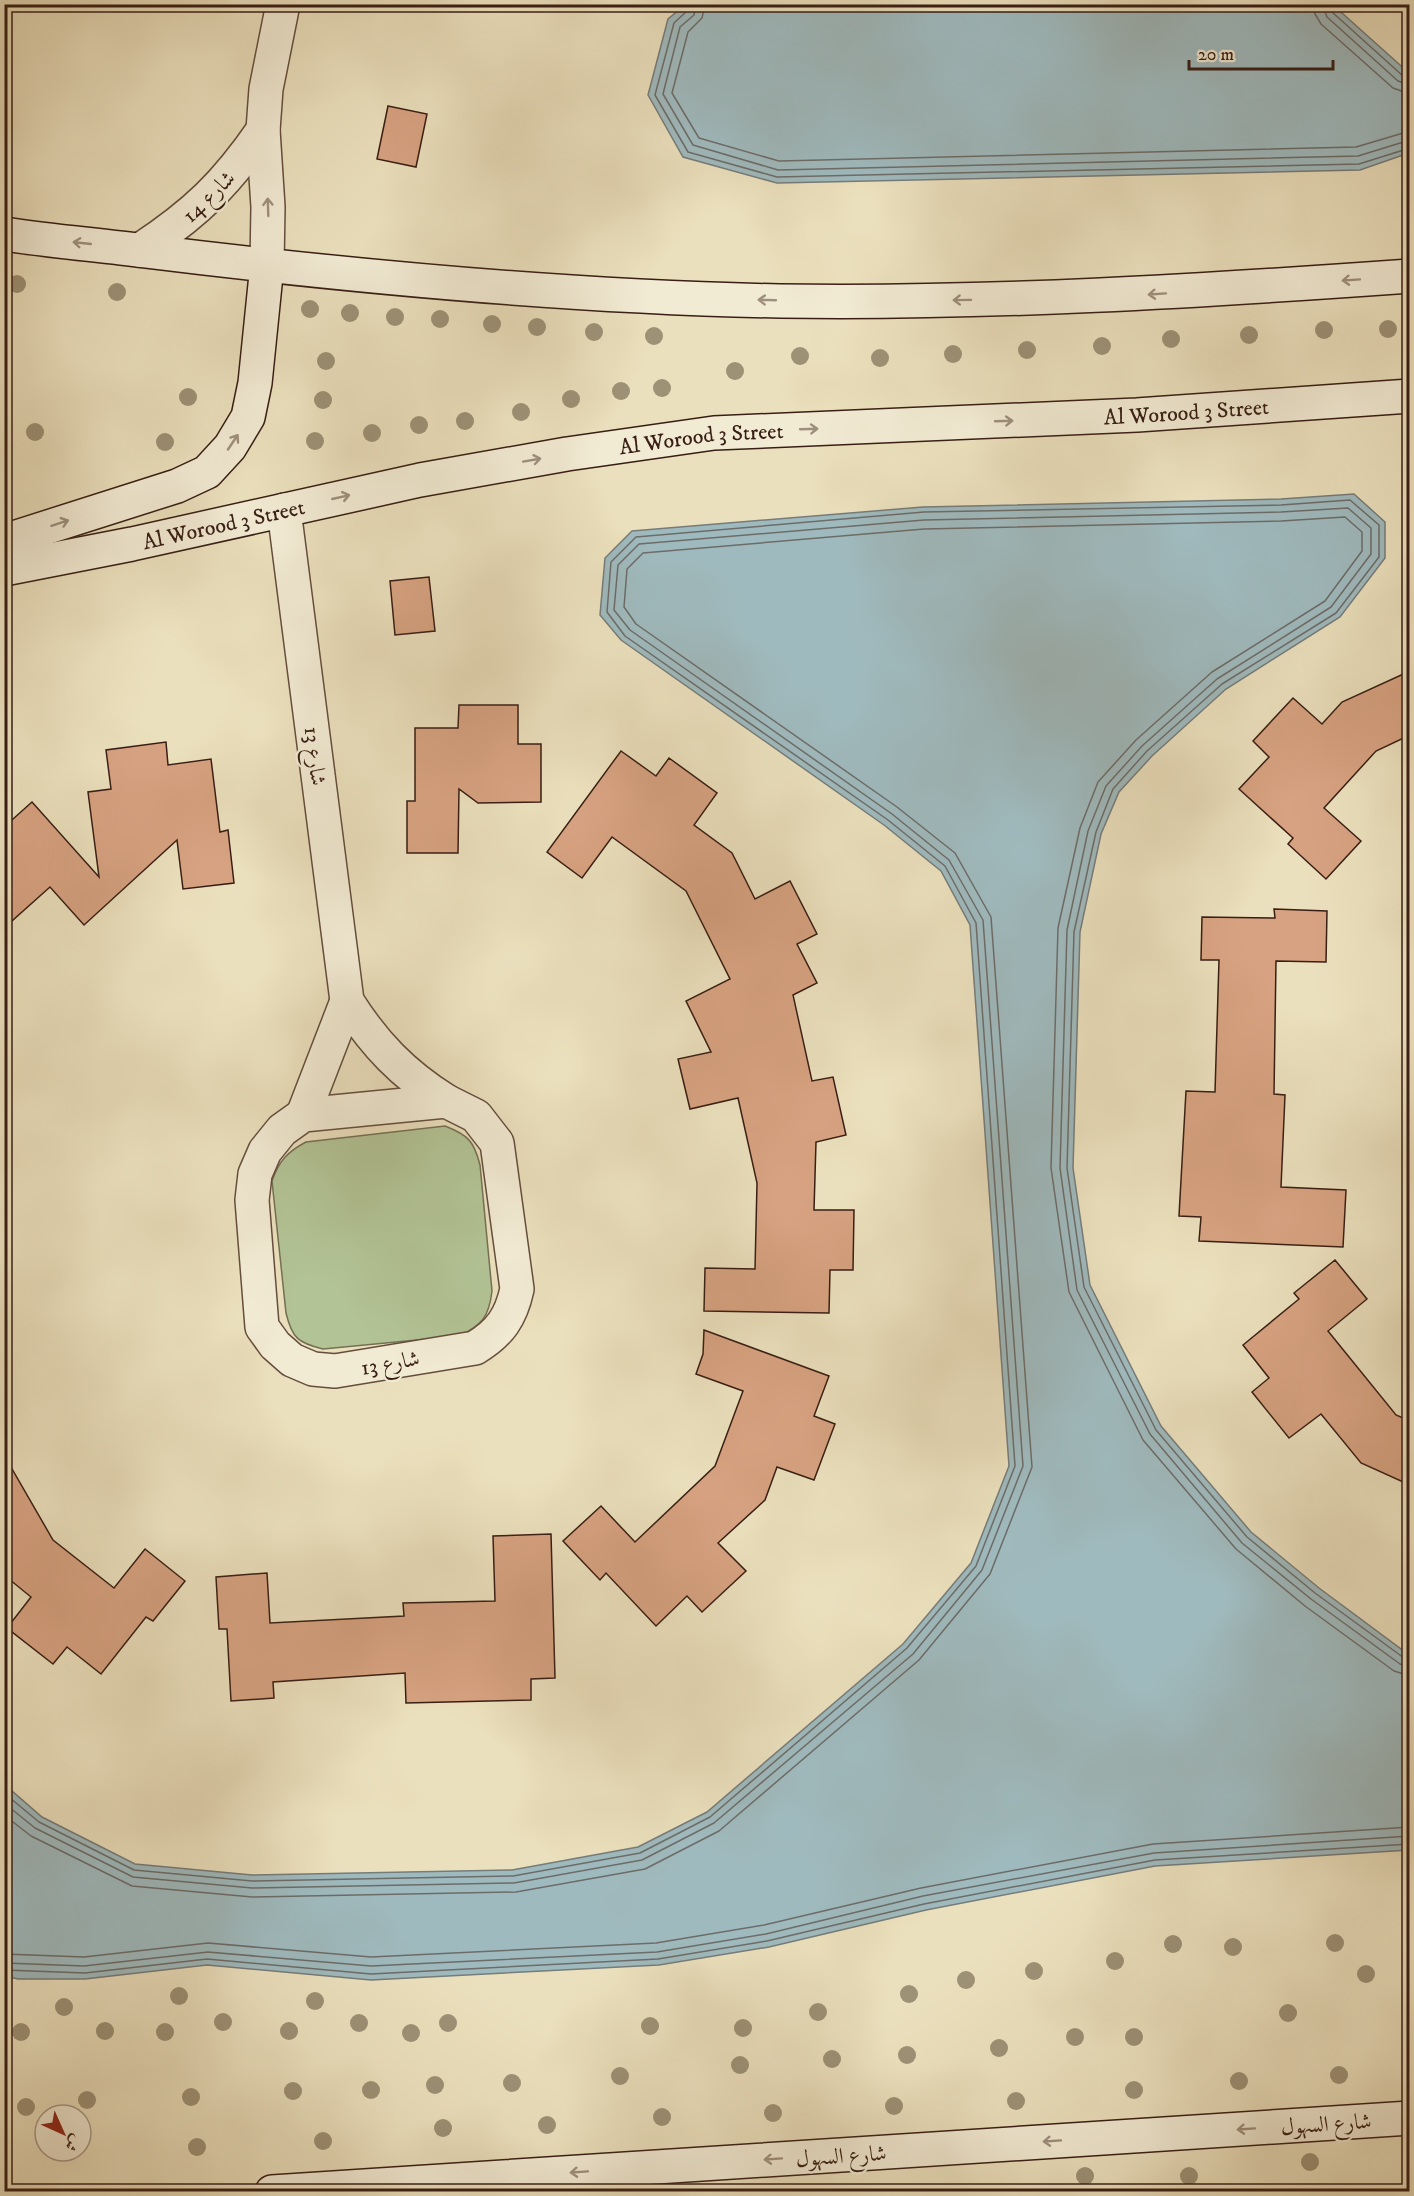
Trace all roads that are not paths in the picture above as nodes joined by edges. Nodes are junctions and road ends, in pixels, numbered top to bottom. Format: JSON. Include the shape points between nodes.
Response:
{"nodes":[{"id":1,"x":283,"y":4,"type":"edge"},
{"id":2,"x":264,"y":130,"type":"junction"},
{"id":3,"x":4,"y":234,"type":"edge"},
{"id":4,"x":140,"y":250,"type":"junction"},
{"id":5,"x":267,"y":266,"type":"junction"},
{"id":6,"x":1410,"y":276,"type":"edge"},
{"id":7,"x":1410,"y":396,"type":"edge"},
{"id":8,"x":284,"y":510,"type":"junction"},
{"id":9,"x":4,"y":541,"type":"edge"},
{"id":10,"x":4,"y":569,"type":"edge"},
{"id":11,"x":347,"y":1001,"type":"junction"},
{"id":12,"x":446,"y":1101,"type":"junction"},
{"id":13,"x":303,"y":1115,"type":"junction"},
{"id":14,"x":1410,"y":2118,"type":"edge"},
{"id":15,"x":272,"y":2192,"type":"edge"}],
"edges":[{"from":1,"to":2,"type":"street","name":"شارع 14","via":[[266,90]]},
{"from":2,"to":4,"type":"street","name":"شارع 14","via":[[237,169],[208,200]]},
{"from":5,"to":2,"type":"street","name":"شارع 14","one_way":true},
{"from":4,"to":3,"type":"street","one_way":true},
{"from":4,"to":5,"type":"street"},
{"from":6,"to":5,"type":"street","one_way":true,"via":[[1137,295],[780,301],[424,282]]},
{"from":9,"to":5,"type":"street","name":"شارع 14","one_way":true,"via":[[177,486],[207,472],[223,456],[248,417]]},
{"from":8,"to":7,"type":"street","name":"Al Worood 3 Street","one_way":true,"via":[[443,476],[714,433],[1137,415]]},
{"from":8,"to":10,"type":"street","name":"Al Worood 3 Street"},
{"from":8,"to":11,"type":"street","name":"شارع 13"},
{"from":11,"to":12,"type":"street","name":"شارع 13","via":[[389,1059]]},
{"from":11,"to":13,"type":"street","name":"شارع 13"},
{"from":12,"to":13,"type":"street"},
{"from":12,"to":13,"type":"street","name":"شارع 13","via":[[476,1116],[497,1143],[517,1289],[513,1307],[504,1325],[475,1348],[335,1371],[313,1369],[292,1360],[262,1326],[252,1200],[255,1174],[265,1151],[282,1130]]},
{"from":14,"to":15,"type":"street","name":"شارع السهول","one_way":true}]}
